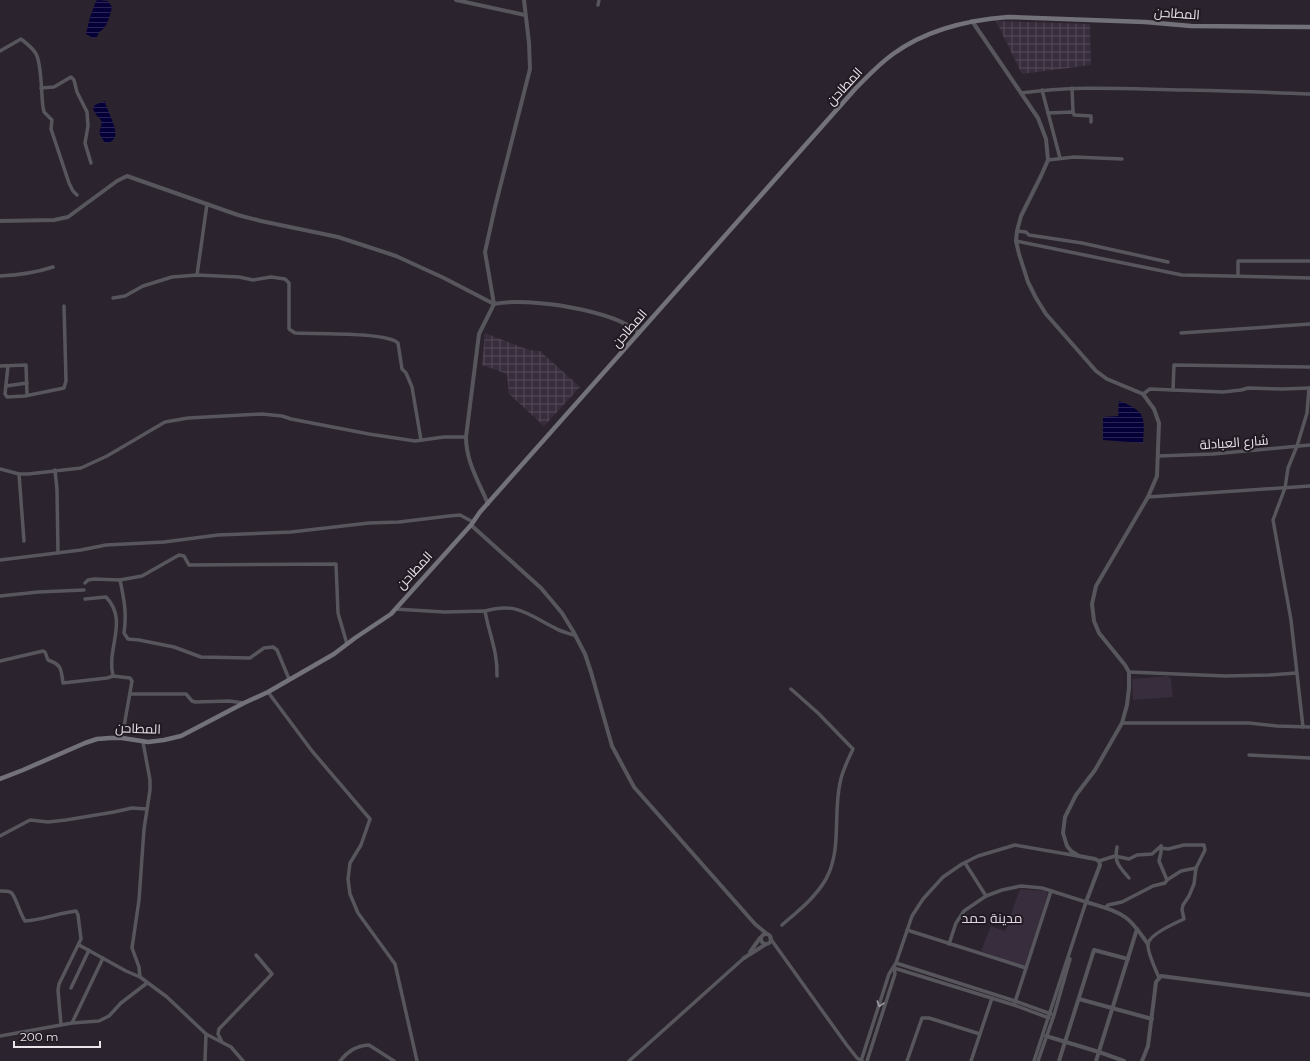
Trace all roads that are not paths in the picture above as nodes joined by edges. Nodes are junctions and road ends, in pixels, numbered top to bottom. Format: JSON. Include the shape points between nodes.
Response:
{"nodes":[{"id":1,"x":456,"y":0,"type":"edge"},
{"id":2,"x":524,"y":0,"type":"edge"},
{"id":3,"x":599,"y":0,"type":"edge"},
{"id":4,"x":598,"y":5,"type":"dead end"},
{"id":5,"x":525,"y":16,"type":"junction"},
{"id":6,"x":972,"y":21,"type":"junction"},
{"id":7,"x":1310,"y":27,"type":"edge"},
{"id":8,"x":0,"y":51,"type":"edge"},
{"id":9,"x":41,"y":88,"type":"junction"},
{"id":10,"x":1072,"y":88,"type":"junction"},
{"id":11,"x":1042,"y":90,"type":"junction"},
{"id":12,"x":1021,"y":93,"type":"junction"},
{"id":13,"x":1310,"y":94,"type":"edge"},
{"id":14,"x":1073,"y":112,"type":"junction"},
{"id":15,"x":1048,"y":113,"type":"junction"},
{"id":16,"x":1091,"y":122,"type":"dead end"},
{"id":17,"x":1060,"y":158,"type":"junction"},
{"id":18,"x":1122,"y":159,"type":"dead end"},
{"id":19,"x":1048,"y":160,"type":"junction"},
{"id":20,"x":91,"y":163,"type":"dead end"},
{"id":21,"x":77,"y":195,"type":"dead end"},
{"id":22,"x":207,"y":204,"type":"junction"},
{"id":23,"x":0,"y":221,"type":"edge"},
{"id":24,"x":1017,"y":231,"type":"junction"},
{"id":25,"x":1016,"y":241,"type":"junction"},
{"id":26,"x":1310,"y":261,"type":"edge"},
{"id":27,"x":1168,"y":262,"type":"dead end"},
{"id":28,"x":53,"y":266,"type":"dead end"},
{"id":29,"x":197,"y":275,"type":"junction"},
{"id":30,"x":0,"y":276,"type":"edge"},
{"id":31,"x":1238,"y":276,"type":"junction"},
{"id":32,"x":1310,"y":278,"type":"edge"},
{"id":33,"x":113,"y":298,"type":"dead end"},
{"id":34,"x":494,"y":304,"type":"junction"},
{"id":35,"x":64,"y":306,"type":"dead end"},
{"id":36,"x":1310,"y":324,"type":"edge"},
{"id":37,"x":639,"y":333,"type":"junction"},
{"id":38,"x":1181,"y":333,"type":"dead end"},
{"id":39,"x":0,"y":366,"type":"edge"},
{"id":40,"x":8,"y":366,"type":"junction"},
{"id":41,"x":1310,"y":367,"type":"edge"},
{"id":42,"x":27,"y":383,"type":"junction"},
{"id":43,"x":6,"y":386,"type":"junction"},
{"id":44,"x":1309,"y":388,"type":"edge"},
{"id":45,"x":1173,"y":390,"type":"junction"},
{"id":46,"x":1143,"y":394,"type":"junction"},
{"id":47,"x":27,"y":395,"type":"junction"},
{"id":48,"x":466,"y":437,"type":"junction"},
{"id":49,"x":421,"y":440,"type":"junction"},
{"id":50,"x":1297,"y":446,"type":"junction"},
{"id":51,"x":1310,"y":446,"type":"edge"},
{"id":52,"x":1158,"y":456,"type":"junction"},
{"id":53,"x":0,"y":469,"type":"edge"},
{"id":54,"x":55,"y":470,"type":"junction"},
{"id":55,"x":19,"y":474,"type":"junction"},
{"id":56,"x":1310,"y":486,"type":"edge"},
{"id":57,"x":1285,"y":488,"type":"junction"},
{"id":58,"x":1148,"y":497,"type":"junction"},
{"id":59,"x":488,"y":504,"type":"junction"},
{"id":60,"x":472,"y":524,"type":"junction"},
{"id":61,"x":24,"y":541,"type":"dead end"},
{"id":62,"x":58,"y":553,"type":"junction"},
{"id":63,"x":0,"y":560,"type":"edge"},
{"id":64,"x":120,"y":580,"type":"junction"},
{"id":65,"x":84,"y":583,"type":"dead end"},
{"id":66,"x":84,"y":590,"type":"dead end"},
{"id":67,"x":0,"y":596,"type":"edge"},
{"id":68,"x":85,"y":599,"type":"dead end"},
{"id":69,"x":395,"y":609,"type":"junction"},
{"id":70,"x":485,"y":611,"type":"junction"},
{"id":71,"x":576,"y":636,"type":"junction"},
{"id":72,"x":347,"y":644,"type":"junction"},
{"id":73,"x":0,"y":660,"type":"edge"},
{"id":74,"x":1129,"y":672,"type":"junction"},
{"id":75,"x":1296,"y":673,"type":"junction"},
{"id":76,"x":113,"y":676,"type":"junction"},
{"id":77,"x":497,"y":676,"type":"dead end"},
{"id":78,"x":289,"y":679,"type":"junction"},
{"id":79,"x":791,"y":689,"type":"dead end"},
{"id":80,"x":268,"y":692,"type":"junction"},
{"id":81,"x":130,"y":694,"type":"junction"},
{"id":82,"x":244,"y":703,"type":"junction"},
{"id":83,"x":1122,"y":723,"type":"junction"},
{"id":84,"x":1303,"y":726,"type":"junction"},
{"id":85,"x":1310,"y":727,"type":"edge"},
{"id":86,"x":122,"y":738,"type":"junction"},
{"id":87,"x":143,"y":742,"type":"junction"},
{"id":88,"x":1248,"y":755,"type":"dead end"},
{"id":89,"x":1310,"y":758,"type":"edge"},
{"id":90,"x":0,"y":779,"type":"edge"},
{"id":91,"x":147,"y":809,"type":"junction"},
{"id":92,"x":0,"y":836,"type":"edge"},
{"id":93,"x":1117,"y":847,"type":"dead end"},
{"id":94,"x":1161,"y":848,"type":"junction"},
{"id":95,"x":1080,"y":856,"type":"junction"},
{"id":96,"x":1115,"y":856,"type":"junction"},
{"id":97,"x":1098,"y":861,"type":"junction"},
{"id":98,"x":965,"y":862,"type":"junction"},
{"id":99,"x":1196,"y":868,"type":"junction"},
{"id":100,"x":1129,"y":878,"type":"dead end"},
{"id":101,"x":1167,"y":880,"type":"junction"},
{"id":102,"x":0,"y":891,"type":"edge"},
{"id":103,"x":1051,"y":891,"type":"junction"},
{"id":104,"x":986,"y":896,"type":"junction"},
{"id":105,"x":1086,"y":902,"type":"junction"},
{"id":106,"x":1106,"y":908,"type":"junction"},
{"id":107,"x":755,"y":924,"type":"junction"},
{"id":108,"x":782,"y":925,"type":"dead end"},
{"id":109,"x":1137,"y":929,"type":"junction"},
{"id":110,"x":907,"y":930,"type":"junction"},
{"id":111,"x":761,"y":938,"type":"junction"},
{"id":112,"x":768,"y":940,"type":"junction"},
{"id":113,"x":948,"y":944,"type":"junction"},
{"id":114,"x":1148,"y":944,"type":"junction"},
{"id":115,"x":80,"y":945,"type":"junction"},
{"id":116,"x":89,"y":950,"type":"junction"},
{"id":117,"x":256,"y":955,"type":"dead end"},
{"id":118,"x":103,"y":958,"type":"junction"},
{"id":119,"x":744,"y":958,"type":"junction"},
{"id":120,"x":1128,"y":960,"type":"junction"},
{"id":121,"x":896,"y":963,"type":"junction"},
{"id":122,"x":894,"y":968,"type":"junction"},
{"id":123,"x":1026,"y":968,"type":"junction"},
{"id":124,"x":140,"y":977,"type":"junction"},
{"id":125,"x":1159,"y":978,"type":"junction"},
{"id":126,"x":147,"y":983,"type":"junction"},
{"id":127,"x":71,"y":988,"type":"dead end"},
{"id":128,"x":1310,"y":994,"type":"edge"},
{"id":129,"x":992,"y":998,"type":"junction"},
{"id":130,"x":1079,"y":999,"type":"junction"},
{"id":131,"x":1014,"y":1003,"type":"junction"},
{"id":132,"x":1112,"y":1008,"type":"junction"},
{"id":133,"x":1051,"y":1017,"type":"junction"},
{"id":134,"x":1152,"y":1019,"type":"junction"},
{"id":135,"x":72,"y":1023,"type":"junction"},
{"id":136,"x":61,"y":1025,"type":"junction"},
{"id":137,"x":206,"y":1034,"type":"junction"},
{"id":138,"x":980,"y":1034,"type":"junction"},
{"id":139,"x":0,"y":1036,"type":"edge"},
{"id":140,"x":1046,"y":1036,"type":"junction"},
{"id":141,"x":222,"y":1042,"type":"junction"},
{"id":142,"x":1065,"y":1042,"type":"junction"},
{"id":143,"x":1099,"y":1052,"type":"junction"},
{"id":144,"x":205,"y":1061,"type":"edge"},
{"id":145,"x":242,"y":1061,"type":"edge"},
{"id":146,"x":340,"y":1061,"type":"edge"},
{"id":147,"x":394,"y":1061,"type":"edge"},
{"id":148,"x":417,"y":1061,"type":"edge"},
{"id":149,"x":629,"y":1061,"type":"edge"},
{"id":150,"x":862,"y":1061,"type":"edge"},
{"id":151,"x":867,"y":1061,"type":"edge"},
{"id":152,"x":907,"y":1061,"type":"edge"},
{"id":153,"x":971,"y":1061,"type":"edge"},
{"id":154,"x":1034,"y":1061,"type":"edge"},
{"id":155,"x":1038,"y":1061,"type":"edge"},
{"id":156,"x":1059,"y":1061,"type":"edge"},
{"id":157,"x":1096,"y":1061,"type":"edge"},
{"id":158,"x":1124,"y":1061,"type":"edge"},
{"id":159,"x":1142,"y":1061,"type":"edge"}],
"edges":[{"from":1,"to":5,"type":"street"},
{"from":2,"to":5,"type":"street"},
{"from":3,"to":4,"type":"street"},
{"from":5,"to":34,"type":"street","via":[[530,69],[485,252]]},
{"from":6,"to":7,"type":"main road","name":"المطاحن","via":[[1024,17],[1191,26]]},
{"from":6,"to":12,"type":"street"},
{"from":6,"to":37,"type":"main road","name":"المطاحن","via":[[920,38],[878,66],[852,92]]},
{"from":8,"to":9,"type":"street","via":[[20,39],[30,46],[37,54]]},
{"from":9,"to":20,"type":"street","via":[[54,86],[71,78],[74,80],[87,112],[85,143]]},
{"from":9,"to":21,"type":"street","via":[[44,112],[52,120],[51,129],[69,183]]},
{"from":10,"to":11,"type":"street"},
{"from":10,"to":13,"type":"street"},
{"from":10,"to":14,"type":"street"},
{"from":11,"to":12,"type":"street"},
{"from":11,"to":15,"type":"street"},
{"from":12,"to":19,"type":"street","via":[[1038,118],[1046,140]]},
{"from":14,"to":15,"type":"street"},
{"from":14,"to":16,"type":"street","via":[[1074,115],[1091,116]]},
{"from":15,"to":17,"type":"street"},
{"from":17,"to":18,"type":"street"},
{"from":17,"to":19,"type":"street"},
{"from":19,"to":24,"type":"street","via":[[1021,216]]},
{"from":22,"to":23,"type":"street","via":[[127,176],[117,180],[68,217],[54,220]]},
{"from":22,"to":29,"type":"street"},
{"from":22,"to":34,"type":"street","via":[[261,221],[338,237],[396,256]]},
{"from":24,"to":25,"type":"street"},
{"from":24,"to":27,"type":"street"},
{"from":25,"to":31,"type":"street","via":[[1166,273]]},
{"from":25,"to":46,"type":"street","via":[[1028,282],[1046,314],[1096,371],[1107,379]]},
{"from":26,"to":31,"type":"street","via":[[1238,261]]},
{"from":28,"to":30,"type":"street","via":[[39,272]]},
{"from":29,"to":33,"type":"street","via":[[172,277],[143,286],[125,296]]},
{"from":29,"to":49,"type":"street","via":[[253,280],[285,279],[289,283],[289,329],[295,333],[341,333],[394,339],[398,343],[402,369],[412,387]]},
{"from":31,"to":32,"type":"street"},
{"from":34,"to":37,"type":"street","via":[[520,302],[583,309],[622,321]]},
{"from":34,"to":48,"type":"street","via":[[479,334]]},
{"from":35,"to":47,"type":"street","via":[[64,388]]},
{"from":36,"to":38,"type":"street"},
{"from":37,"to":59,"type":"main road","name":"المطاحن"},
{"from":39,"to":40,"type":"street"},
{"from":40,"to":42,"type":"street","via":[[26,365]]},
{"from":40,"to":43,"type":"street"},
{"from":41,"to":45,"type":"street","via":[[1174,366]]},
{"from":42,"to":43,"type":"street"},
{"from":42,"to":47,"type":"street"},
{"from":43,"to":47,"type":"street","via":[[6,397]]},
{"from":44,"to":45,"type":"street","via":[[1248,388],[1223,392]]},
{"from":44,"to":50,"type":"street","via":[[1307,413]]},
{"from":45,"to":46,"type":"street","via":[[1150,389]]},
{"from":46,"to":52,"type":"street","via":[[1154,409],[1159,423]]},
{"from":48,"to":49,"type":"street","via":[[444,436]]},
{"from":48,"to":59,"type":"street","via":[[473,471]]},
{"from":49,"to":54,"type":"street","via":[[415,442],[262,414],[188,418],[165,422],[108,456],[81,468]]},
{"from":50,"to":51,"type":"street","name":"شارع العبادلة"},
{"from":50,"to":52,"type":"street","name":"شارع العبادلة"},
{"from":50,"to":57,"type":"street","via":[[1288,468]]},
{"from":52,"to":58,"type":"street","via":[[1157,476]]},
{"from":53,"to":55,"type":"street"},
{"from":54,"to":55,"type":"street"},
{"from":54,"to":62,"type":"street"},
{"from":55,"to":61,"type":"street"},
{"from":56,"to":57,"type":"street"},
{"from":57,"to":58,"type":"street"},
{"from":57,"to":75,"type":"street","via":[[1273,520],[1291,620]]},
{"from":58,"to":74,"type":"street","via":[[1096,586],[1092,604],[1094,621],[1099,633]]},
{"from":59,"to":60,"type":"main road","name":"المطاحن"},
{"from":60,"to":62,"type":"street","via":[[460,516],[449,516],[291,532],[218,535],[164,542],[106,545]]},
{"from":60,"to":69,"type":"main road","name":"المطاحن"},
{"from":60,"to":71,"type":"street","via":[[541,588],[562,613]]},
{"from":62,"to":63,"type":"street"},
{"from":64,"to":65,"type":"street","via":[[94,579]]},
{"from":64,"to":72,"type":"street","via":[[142,576],[182,555],[189,565],[336,564],[338,613]]},
{"from":64,"to":78,"type":"street","via":[[125,602],[124,633],[128,639],[174,647],[201,657],[250,658],[264,648],[273,647],[277,650]]},
{"from":66,"to":67,"type":"street"},
{"from":68,"to":76,"type":"street","via":[[106,597],[116,614]]},
{"from":69,"to":70,"type":"street"},
{"from":69,"to":72,"type":"main road","name":"المطاحن"},
{"from":70,"to":71,"type":"street","via":[[498,607],[516,608],[556,629]]},
{"from":70,"to":77,"type":"street","via":[[497,655]]},
{"from":71,"to":107,"type":"street","via":[[591,672],[612,746],[634,787]]},
{"from":72,"to":78,"type":"main road","name":"المطاحن"},
{"from":73,"to":76,"type":"street","via":[[43,651],[46,659],[57,663],[61,668],[63,683]]},
{"from":74,"to":75,"type":"street","via":[[1211,676],[1269,676]]},
{"from":74,"to":83,"type":"street","via":[[1128,701]]},
{"from":75,"to":84,"type":"street"},
{"from":76,"to":81,"type":"street","via":[[131,679]]},
{"from":78,"to":80,"type":"main road","name":"المطاحن"},
{"from":79,"to":108,"type":"street","via":[[853,749],[839,784],[835,852],[831,868],[812,899]]},
{"from":80,"to":82,"type":"main road","name":"المطاحن"},
{"from":80,"to":148,"type":"street","via":[[312,751],[370,818],[361,845],[350,863],[350,894],[358,913],[395,964]]},
{"from":81,"to":82,"type":"street","via":[[186,694],[195,702]]},
{"from":81,"to":86,"type":"street"},
{"from":82,"to":87,"type":"main road","name":"المطاحن","via":[[181,736]]},
{"from":83,"to":84,"type":"street","via":[[1250,723]]},
{"from":83,"to":95,"type":"street","via":[[1095,770],[1076,795],[1065,817],[1064,840],[1071,850]]},
{"from":84,"to":85,"type":"street"},
{"from":86,"to":87,"type":"main road","name":"المطاحن"},
{"from":86,"to":90,"type":"main road","name":"المطاحن","via":[[85,743]]},
{"from":87,"to":91,"type":"street","via":[[150,780]]},
{"from":88,"to":89,"type":"street"},
{"from":91,"to":92,"type":"street","via":[[137,807],[48,822],[30,820]]},
{"from":91,"to":124,"type":"street","via":[[132,948]]},
{"from":93,"to":96,"type":"street"},
{"from":94,"to":96,"type":"street","via":[[1152,854],[1137,855],[1129,859]]},
{"from":94,"to":99,"type":"street","via":[[1204,845],[1205,850]]},
{"from":94,"to":101,"type":"street","via":[[1159,861]]},
{"from":95,"to":97,"type":"street"},
{"from":95,"to":98,"type":"street","via":[[1015,845]]},
{"from":96,"to":97,"type":"street"},
{"from":96,"to":100,"type":"street","via":[[1116,862]]},
{"from":97,"to":105,"type":"street","via":[[1100,865]]},
{"from":98,"to":104,"type":"street"},
{"from":98,"to":110,"type":"street","via":[[943,877],[923,899]]},
{"from":99,"to":101,"type":"street","via":[[1182,871]]},
{"from":99,"to":114,"type":"street","via":[[1191,890],[1182,910],[1184,919],[1152,937]]},
{"from":101,"to":106,"type":"street"},
{"from":102,"to":115,"type":"street","via":[[14,894],[19,912],[25,921],[76,911]]},
{"from":103,"to":104,"type":"street","via":[[1021,886]]},
{"from":103,"to":105,"type":"street"},
{"from":103,"to":123,"type":"street"},
{"from":104,"to":113,"type":"street","via":[[964,911]]},
{"from":105,"to":106,"type":"street"},
{"from":105,"to":133,"type":"street"},
{"from":106,"to":109,"type":"street","via":[[1124,916]]},
{"from":107,"to":111,"type":"street"},
{"from":107,"to":112,"type":"street"},
{"from":109,"to":114,"type":"street"},
{"from":109,"to":120,"type":"street"},
{"from":110,"to":113,"type":"street"},
{"from":110,"to":121,"type":"street"},
{"from":111,"to":112,"type":"street","via":[[762,942]]},
{"from":111,"to":112,"type":"street","via":[[764,934]]},
{"from":111,"to":119,"type":"street"},
{"from":112,"to":119,"type":"street"},
{"from":112,"to":150,"type":"street","via":[[774,943],[846,1044]]},
{"from":113,"to":123,"type":"street"},
{"from":114,"to":125,"type":"street"},
{"from":115,"to":116,"type":"street"},
{"from":115,"to":136,"type":"street","via":[[59,984]]},
{"from":116,"to":118,"type":"street"},
{"from":116,"to":127,"type":"street"},
{"from":117,"to":141,"type":"street","via":[[272,974],[219,1030]]},
{"from":118,"to":124,"type":"street"},
{"from":118,"to":135,"type":"street"},
{"from":119,"to":149,"type":"street"},
{"from":120,"to":130,"type":"street","via":[[1094,950]]},
{"from":120,"to":132,"type":"street"},
{"from":121,"to":122,"type":"street"},
{"from":121,"to":131,"type":"street"},
{"from":122,"to":129,"type":"street"},
{"from":122,"to":150,"type":"street","one_way":true},
{"from":122,"to":151,"type":"street","via":[[895,974]]},
{"from":123,"to":131,"type":"street"},
{"from":124,"to":126,"type":"street"},
{"from":125,"to":128,"type":"street","via":[[1166,976]]},
{"from":125,"to":134,"type":"street","via":[[1156,982]]},
{"from":126,"to":135,"type":"street","via":[[109,1016],[95,1022]]},
{"from":126,"to":137,"type":"street","via":[[166,996]]},
{"from":129,"to":131,"type":"street"},
{"from":129,"to":138,"type":"street"},
{"from":130,"to":132,"type":"street"},
{"from":130,"to":142,"type":"street"},
{"from":131,"to":133,"type":"street"},
{"from":132,"to":134,"type":"street"},
{"from":132,"to":143,"type":"street"},
{"from":133,"to":140,"type":"street"},
{"from":133,"to":154,"type":"street"},
{"from":134,"to":159,"type":"street","via":[[1148,1046]]},
{"from":135,"to":136,"type":"street"},
{"from":136,"to":139,"type":"street"},
{"from":137,"to":141,"type":"street"},
{"from":137,"to":144,"type":"street"},
{"from":138,"to":152,"type":"street","via":[[922,1018]]},
{"from":138,"to":153,"type":"street"},
{"from":140,"to":142,"type":"street"},
{"from":140,"to":155,"type":"street"},
{"from":141,"to":145,"type":"street","via":[[236,1052]]},
{"from":142,"to":143,"type":"street"},
{"from":142,"to":156,"type":"street"},
{"from":143,"to":157,"type":"street"},
{"from":143,"to":158,"type":"street"},
{"from":146,"to":147,"type":"street","via":[[354,1048],[369,1045]]}]}
